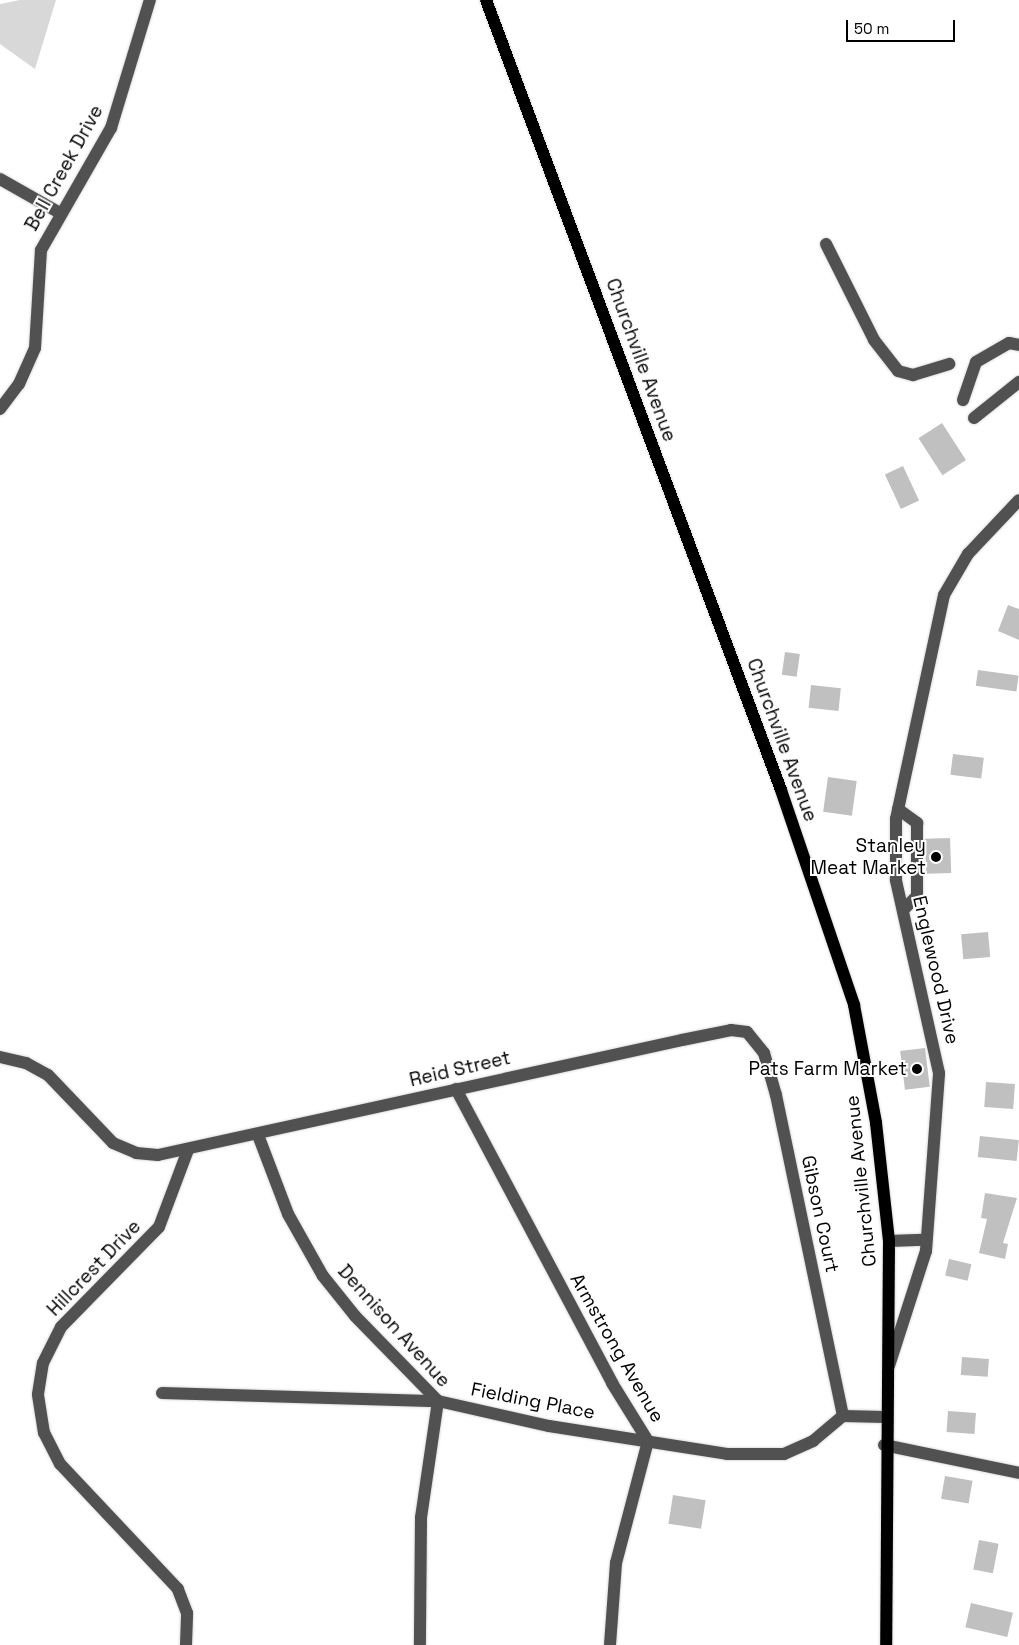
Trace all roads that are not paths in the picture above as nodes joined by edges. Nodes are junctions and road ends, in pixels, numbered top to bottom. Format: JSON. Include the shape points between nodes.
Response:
{"nodes":[{"id":1,"x":150,"y":0,"type":"edge"},
{"id":2,"x":486,"y":0,"type":"edge"},
{"id":3,"x":0,"y":179,"type":"edge"},
{"id":4,"x":60,"y":213,"type":"junction"},
{"id":5,"x":826,"y":244,"type":"dead end"},
{"id":6,"x":1019,"y":345,"type":"edge"},
{"id":7,"x":949,"y":364,"type":"dead end"},
{"id":8,"x":1019,"y":382,"type":"edge"},
{"id":9,"x":963,"y":400,"type":"dead end"},
{"id":10,"x":0,"y":409,"type":"edge"},
{"id":11,"x":974,"y":418,"type":"dead end"},
{"id":12,"x":1019,"y":500,"type":"edge"},
{"id":13,"x":898,"y":809,"type":"junction"},
{"id":14,"x":903,"y":910,"type":"junction"},
{"id":15,"x":742,"y":1030,"type":"joint"},
{"id":16,"x":0,"y":1057,"type":"edge"},
{"id":17,"x":456,"y":1089,"type":"junction"},
{"id":18,"x":258,"y":1135,"type":"junction"},
{"id":19,"x":188,"y":1150,"type":"junction"},
{"id":20,"x":924,"y":1240,"type":"junction"},
{"id":21,"x":889,"y":1241,"type":"junction"},
{"id":22,"x":887,"y":1371,"type":"junction"},
{"id":23,"x":162,"y":1393,"type":"dead end"},
{"id":24,"x":438,"y":1401,"type":"junction"},
{"id":25,"x":843,"y":1416,"type":"junction"},
{"id":26,"x":885,"y":1417,"type":"junction"},
{"id":27,"x":648,"y":1440,"type":"junction"},
{"id":28,"x":884,"y":1445,"type":"junction"},
{"id":29,"x":1019,"y":1473,"type":"edge"},
{"id":30,"x":186,"y":1645,"type":"edge"},
{"id":31,"x":420,"y":1645,"type":"edge"},
{"id":32,"x":610,"y":1645,"type":"edge"},
{"id":33,"x":886,"y":1645,"type":"edge"}],
"edges":[{"from":1,"to":4,"type":"street","name":"Bell Creek Drive","via":[[111,128]]},
{"from":2,"to":21,"type":"main road","name":"Churchville Avenue","via":[[840,957],[863,1043]]},
{"from":3,"to":4,"type":"street"},
{"from":4,"to":10,"type":"street","name":"Bell Creek Drive","via":[[40,250],[35,348],[19,384]]},
{"from":5,"to":7,"type":"street","via":[[874,340],[898,371],[913,374]]},
{"from":6,"to":9,"type":"street","via":[[1009,343],[976,362]]},
{"from":8,"to":11,"type":"street"},
{"from":12,"to":13,"type":"street","name":"Englewood Drive","via":[[968,554],[944,595]]},
{"from":13,"to":14,"type":"street","name":"Englewood Drive","via":[[894,864]]},
{"from":13,"to":14,"type":"street","via":[[916,823],[917,896]]},
{"from":14,"to":20,"type":"street","name":"Englewood Drive","via":[[938,1061],[932,1197]]},
{"from":15,"to":17,"type":"street","name":"Reid Street"},
{"from":15,"to":25,"type":"street","name":"Gibson Court","via":[[754,1036],[764,1053],[776,1095]]},
{"from":16,"to":19,"type":"street","via":[[26,1063],[48,1075],[95,1128],[121,1148],[151,1155]]},
{"from":17,"to":18,"type":"street","name":"Reid Street"},
{"from":17,"to":27,"type":"street","name":"Armstrong Avenue","via":[[612,1383]]},
{"from":18,"to":19,"type":"street","name":"Reid Street"},
{"from":18,"to":24,"type":"street","name":"Dennison Avenue","via":[[288,1214],[323,1276],[355,1316]]},
{"from":19,"to":30,"type":"street","name":"Hillcrest Drive","via":[[159,1227],[61,1326],[46,1356],[38,1394],[44,1433],[60,1464],[178,1589],[187,1613]]},
{"from":20,"to":21,"type":"street"},
{"from":20,"to":22,"type":"street","name":"Englewood Drive","via":[[926,1251],[918,1285]]},
{"from":21,"to":22,"type":"main road","name":"Churchville Avenue"},
{"from":22,"to":26,"type":"main road","name":"Churchville Avenue"},
{"from":23,"to":24,"type":"street","name":"Fielding Place"},
{"from":24,"to":27,"type":"street","name":"Fielding Place","via":[[549,1426]]},
{"from":24,"to":31,"type":"street","name":"Dennison Avenue","via":[[421,1518]]},
{"from":25,"to":26,"type":"street"},
{"from":25,"to":27,"type":"street","name":"Fielding Place","via":[[807,1444],[777,1454],[727,1454]]},
{"from":26,"to":28,"type":"main road","name":"Churchville Avenue"},
{"from":27,"to":32,"type":"street","name":"Armstrong Avenue","via":[[616,1563]]},
{"from":28,"to":29,"type":"street"},
{"from":28,"to":33,"type":"main road","name":"Churchville Avenue"}]}
